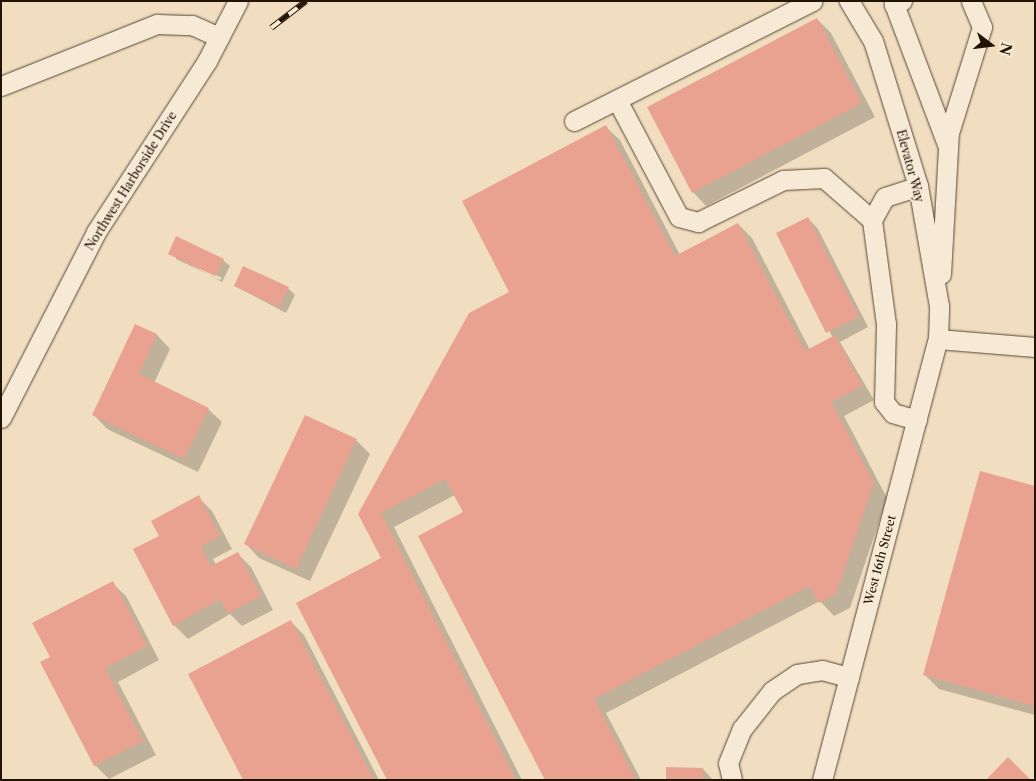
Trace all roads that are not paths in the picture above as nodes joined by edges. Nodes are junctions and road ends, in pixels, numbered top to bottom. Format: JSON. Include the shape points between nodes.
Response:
{"nodes":[{"id":1,"x":238,"y":1,"type":"edge"},
{"id":2,"x":813,"y":1,"type":"edge"},
{"id":3,"x":849,"y":1,"type":"edge"},
{"id":4,"x":902,"y":1,"type":"edge"},
{"id":5,"x":971,"y":1,"type":"edge"},
{"id":6,"x":219,"y":37,"type":"junction"},
{"id":7,"x":1,"y":86,"type":"edge"},
{"id":8,"x":617,"y":100,"type":"junction"},
{"id":9,"x":574,"y":121,"type":"dead end"},
{"id":10,"x":948,"y":148,"type":"junction"},
{"id":11,"x":918,"y":186,"type":"junction"},
{"id":12,"x":872,"y":220,"type":"junction"},
{"id":13,"x":939,"y":306,"type":"junction"},
{"id":14,"x":938,"y":340,"type":"junction"},
{"id":15,"x":1035,"y":347,"type":"edge"},
{"id":16,"x":1,"y":418,"type":"edge"},
{"id":17,"x":917,"y":420,"type":"junction"},
{"id":18,"x":849,"y":677,"type":"junction"},
{"id":19,"x":732,"y":780,"type":"edge"},
{"id":20,"x":822,"y":780,"type":"edge"}],
"edges":[{"from":1,"to":6,"type":"street","name":"Northwest Harborside Drive"},
{"from":2,"to":8,"type":"street"},
{"from":3,"to":11,"type":"street","name":"Elevator Way","via":[[873,41]]},
{"from":4,"to":10,"type":"street","via":[[894,4]]},
{"from":5,"to":10,"type":"street","via":[[982,27]]},
{"from":6,"to":7,"type":"street","via":[[192,25],[157,24]]},
{"from":6,"to":16,"type":"street","name":"Northwest Harborside Drive","via":[[96,232]]},
{"from":8,"to":9,"type":"street"},
{"from":8,"to":12,"type":"street","via":[[679,217],[698,222],[783,180],[824,178]]},
{"from":10,"to":13,"type":"street"},
{"from":11,"to":12,"type":"street","via":[[885,197]]},
{"from":11,"to":13,"type":"street","name":"Elevator Way"},
{"from":12,"to":17,"type":"street","via":[[884,298],[884,402],[893,413]]},
{"from":13,"to":14,"type":"street","name":"Elevator Way"},
{"from":14,"to":15,"type":"street"},
{"from":14,"to":17,"type":"street","name":"West 16th Street"},
{"from":17,"to":18,"type":"street","name":"West 16th Street"},
{"from":18,"to":19,"type":"street","via":[[822,670],[797,674],[772,691],[742,729],[728,763]]},
{"from":18,"to":20,"type":"street","name":"West 16th Street"}]}
